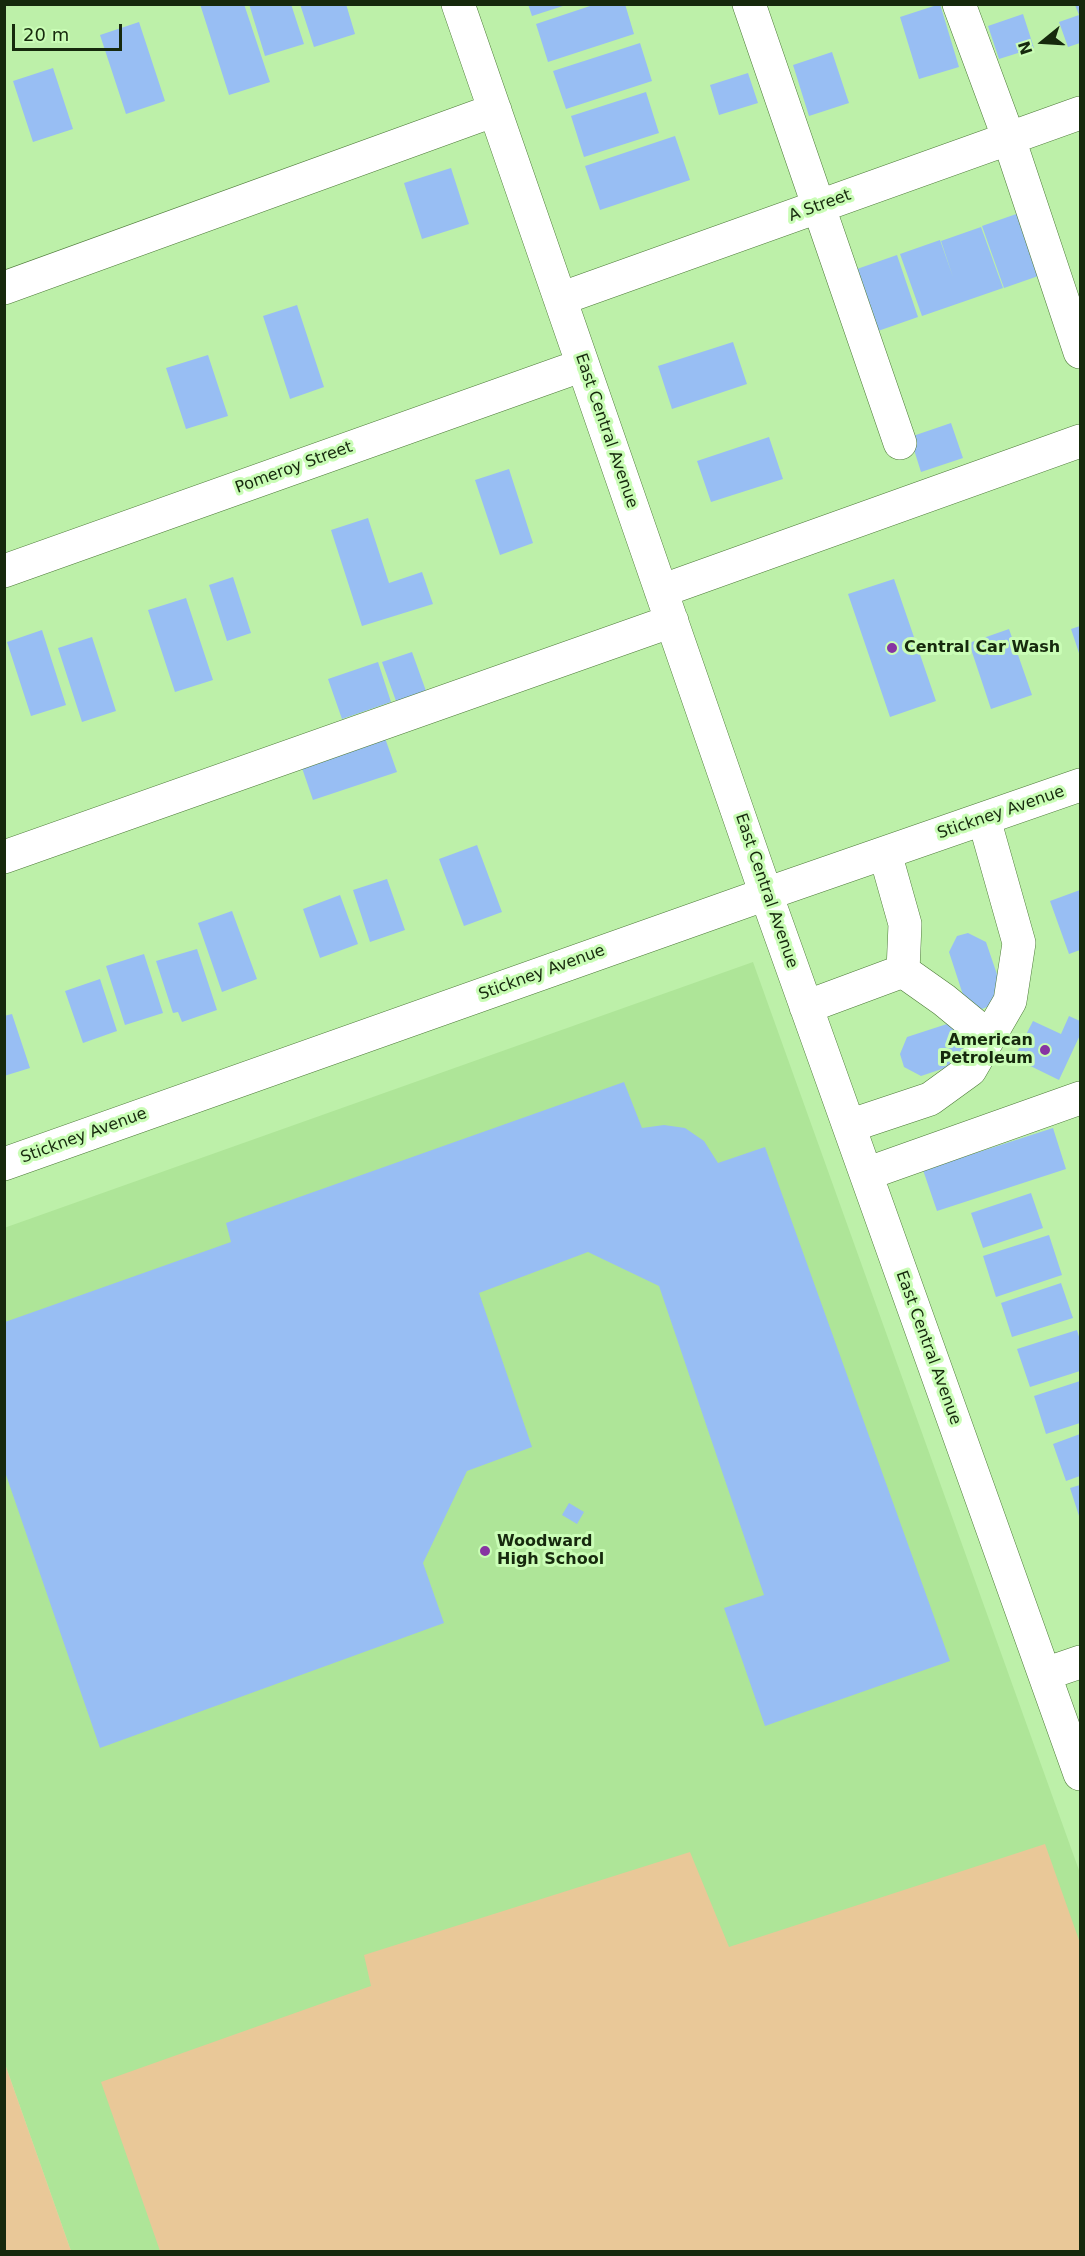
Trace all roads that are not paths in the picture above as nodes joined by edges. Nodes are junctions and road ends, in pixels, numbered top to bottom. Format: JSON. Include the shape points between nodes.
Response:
{"nodes":[{"id":1,"x":458,"y":4,"type":"edge"},
{"id":2,"x":749,"y":4,"type":"edge"},
{"id":3,"x":959,"y":4,"type":"edge"},
{"id":4,"x":495,"y":110,"type":"junction"},
{"id":5,"x":1080,"y":113,"type":"edge"},
{"id":6,"x":1009,"y":139,"type":"junction"},
{"id":7,"x":821,"y":206,"type":"junction"},
{"id":8,"x":4,"y":288,"type":"edge"},
{"id":9,"x":560,"y":298,"type":"junction"},
{"id":10,"x":1080,"y":352,"type":"edge"},
{"id":11,"x":584,"y":365,"type":"junction"},
{"id":12,"x":1080,"y":441,"type":"edge"},
{"id":13,"x":900,"y":442,"type":"dead end"},
{"id":14,"x":4,"y":571,"type":"edge"},
{"id":15,"x":661,"y":591,"type":"junction"},
{"id":16,"x":672,"y":621,"type":"junction"},
{"id":17,"x":1080,"y":785,"type":"edge"},
{"id":18,"x":984,"y":819,"type":"junction"},
{"id":19,"x":885,"y":853,"type":"junction"},
{"id":20,"x":4,"y":857,"type":"edge"},
{"id":21,"x":766,"y":894,"type":"junction"},
{"id":22,"x":903,"y":971,"type":"junction"},
{"id":23,"x":806,"y":1007,"type":"junction"},
{"id":24,"x":988,"y":1037,"type":"junction"},
{"id":25,"x":1080,"y":1098,"type":"edge"},
{"id":26,"x":849,"y":1126,"type":"junction"},
{"id":27,"x":4,"y":1164,"type":"edge"},
{"id":28,"x":866,"y":1174,"type":"junction"},
{"id":29,"x":1080,"y":1662,"type":"edge"},
{"id":30,"x":1045,"y":1674,"type":"junction"},
{"id":31,"x":1080,"y":1774,"type":"edge"}],
"edges":[{"from":1,"to":4,"type":"street","name":"East Central Avenue"},
{"from":2,"to":7,"type":"street"},
{"from":3,"to":6,"type":"street"},
{"from":4,"to":8,"type":"street"},
{"from":4,"to":9,"type":"street","name":"East Central Avenue"},
{"from":5,"to":6,"type":"street","name":"A Street"},
{"from":6,"to":7,"type":"street","name":"A Street"},
{"from":6,"to":10,"type":"street"},
{"from":7,"to":9,"type":"street","name":"A Street"},
{"from":7,"to":13,"type":"street"},
{"from":9,"to":11,"type":"street","name":"East Central Avenue"},
{"from":11,"to":14,"type":"street","name":"Pomeroy Street"},
{"from":11,"to":15,"type":"street","name":"East Central Avenue"},
{"from":12,"to":15,"type":"street"},
{"from":15,"to":16,"type":"street","name":"East Central Avenue"},
{"from":16,"to":20,"type":"street"},
{"from":16,"to":21,"type":"street","name":"East Central Avenue"},
{"from":17,"to":18,"type":"street","name":"Stickney Avenue"},
{"from":18,"to":19,"type":"street","name":"Stickney Avenue"},
{"from":18,"to":24,"type":"street","via":[[1019,943],[1010,1001]]},
{"from":19,"to":21,"type":"street","name":"Stickney Avenue"},
{"from":19,"to":22,"type":"street","via":[[905,924]]},
{"from":21,"to":23,"type":"street","name":"East Central Avenue"},
{"from":21,"to":27,"type":"street","name":"Stickney Avenue"},
{"from":22,"to":23,"type":"street"},
{"from":22,"to":24,"type":"street"},
{"from":23,"to":26,"type":"street","name":"East Central Avenue"},
{"from":24,"to":26,"type":"street","via":[[970,1070],[930,1099]]},
{"from":25,"to":28,"type":"street"},
{"from":26,"to":28,"type":"street","name":"East Central Avenue"},
{"from":28,"to":30,"type":"street","name":"East Central Avenue"},
{"from":29,"to":30,"type":"street"},
{"from":30,"to":31,"type":"street","name":"East Central Avenue"}]}
